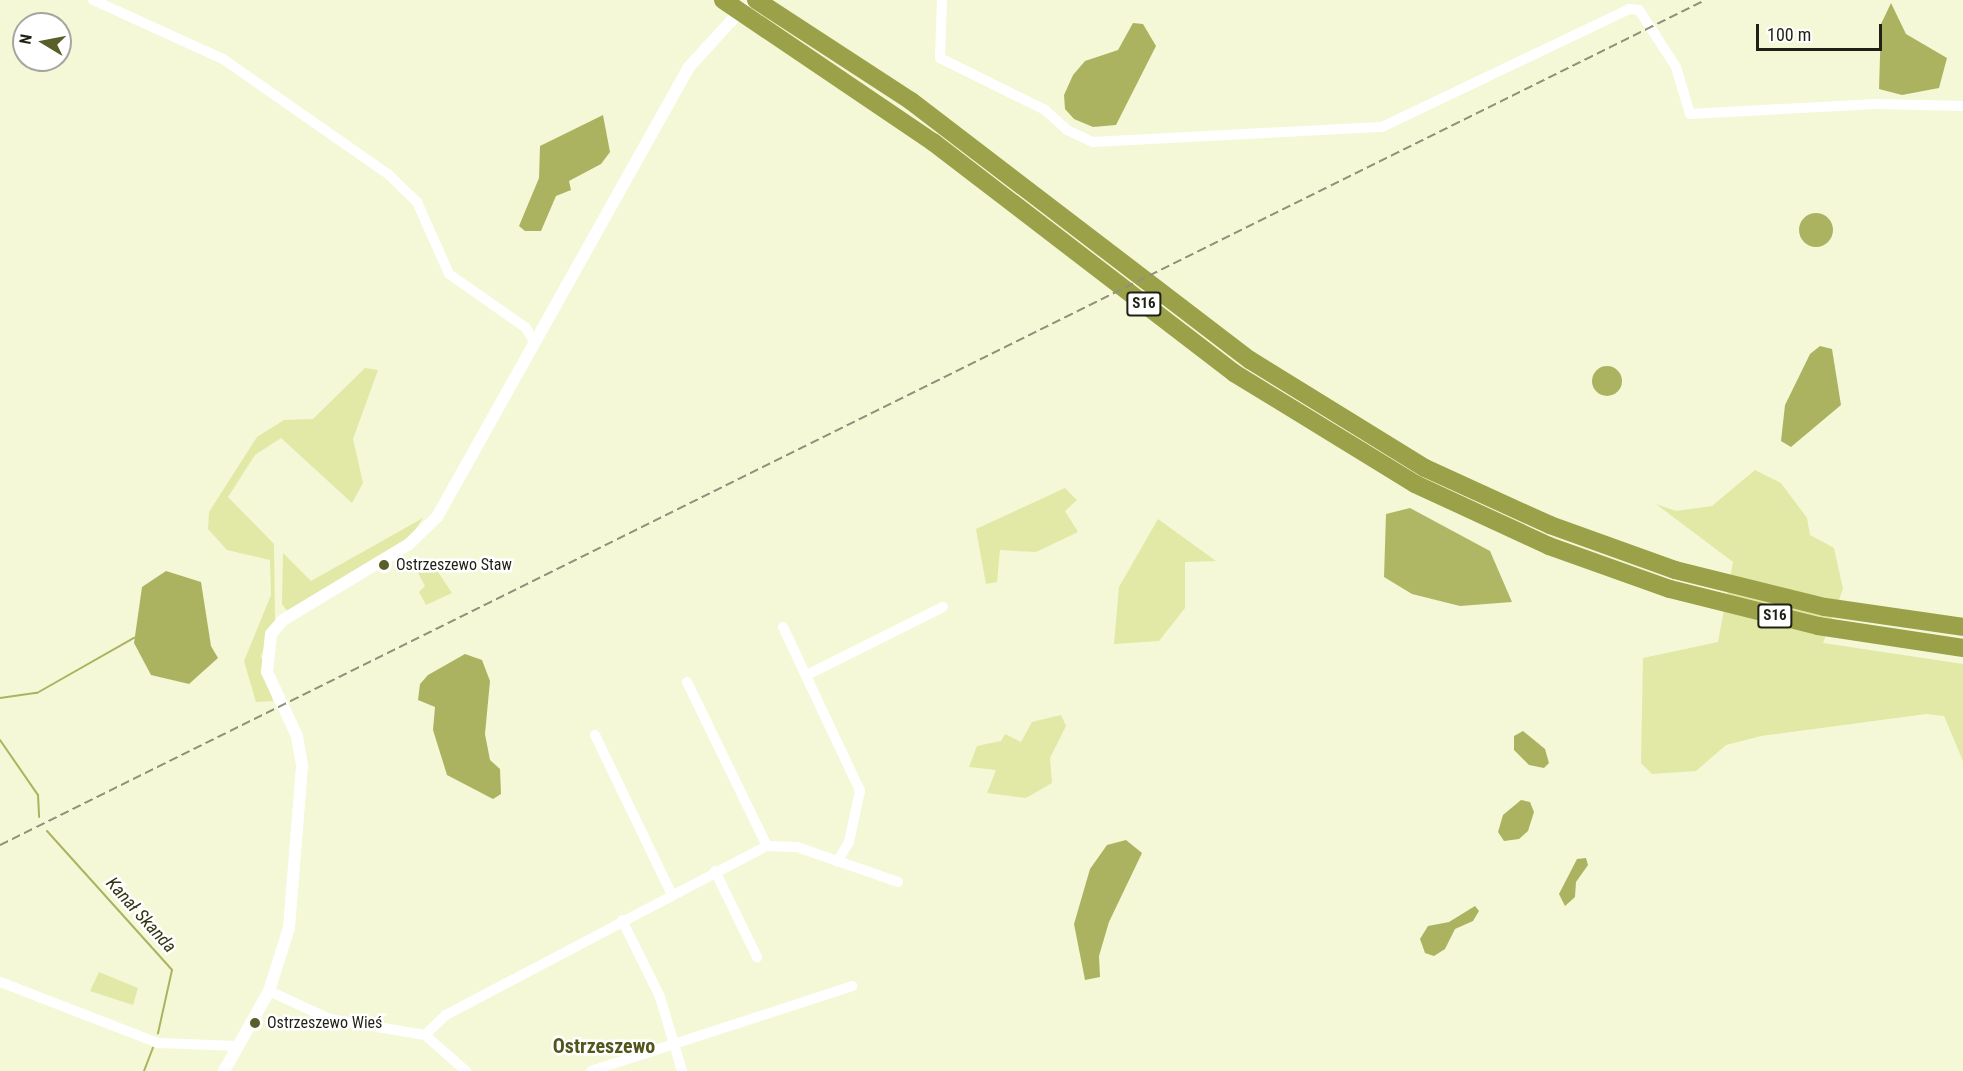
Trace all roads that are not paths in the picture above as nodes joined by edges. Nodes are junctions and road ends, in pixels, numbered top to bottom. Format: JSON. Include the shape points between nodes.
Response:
{"nodes":[{"id":1,"x":93,"y":0,"type":"edge"},
{"id":2,"x":723,"y":0,"type":"edge"},
{"id":3,"x":755,"y":0,"type":"edge"},
{"id":4,"x":942,"y":0,"type":"edge"},
{"id":5,"x":1963,"y":106,"type":"edge"},
{"id":6,"x":534,"y":342,"type":"junction"},
{"id":7,"x":943,"y":607,"type":"dead end"},
{"id":8,"x":783,"y":627,"type":"dead end"},
{"id":9,"x":1963,"y":627,"type":"edge"},
{"id":10,"x":1963,"y":648,"type":"edge"},
{"id":11,"x":807,"y":675,"type":"junction"},
{"id":12,"x":687,"y":682,"type":"dead end"},
{"id":13,"x":595,"y":735,"type":"dead end"},
{"id":14,"x":767,"y":846,"type":"junction"},
{"id":15,"x":837,"y":862,"type":"junction"},
{"id":16,"x":715,"y":871,"type":"junction"},
{"id":17,"x":898,"y":882,"type":"dead end"},
{"id":18,"x":671,"y":893,"type":"junction"},
{"id":19,"x":622,"y":920,"type":"junction"},
{"id":20,"x":757,"y":957,"type":"dead end"},
{"id":21,"x":0,"y":982,"type":"edge"},
{"id":22,"x":852,"y":986,"type":"dead end"},
{"id":23,"x":269,"y":991,"type":"junction"},
{"id":24,"x":425,"y":1035,"type":"junction"},
{"id":25,"x":673,"y":1044,"type":"junction"},
{"id":26,"x":238,"y":1046,"type":"junction"},
{"id":27,"x":224,"y":1071,"type":"edge"},
{"id":28,"x":466,"y":1071,"type":"edge"},
{"id":29,"x":591,"y":1071,"type":"edge"},
{"id":30,"x":682,"y":1071,"type":"edge"}],
"edges":[{"from":1,"to":6,"type":"street","via":[[223,59],[388,174],[417,202],[449,274],[526,328]]},
{"from":2,"to":10,"type":"highway","number":"S16","via":[[933,142],[1282,405],[1415,484],[1592,561],[1744,609]]},
{"from":3,"to":6,"type":"street","via":[[728,22],[683,76]]},
{"from":3,"to":9,"type":"highway","number":"S16","via":[[911,101],[1195,321],[1346,423],[1446,478],[1598,544],[1750,590]]},
{"from":4,"to":5,"type":"street","via":[[940,58],[1045,110],[1067,130],[1093,142],[1382,127],[1629,9],[1639,10],[1676,67],[1690,114],[1876,104]]},
{"from":6,"to":23,"type":"street","via":[[424,533],[283,620],[271,634],[265,659],[271,685],[301,750],[301,772],[287,940]]},
{"from":7,"to":11,"type":"street"},
{"from":8,"to":11,"type":"street"},
{"from":11,"to":15,"type":"street","via":[[860,791],[849,842]]},
{"from":12,"to":14,"type":"street"},
{"from":13,"to":18,"type":"street"},
{"from":14,"to":15,"type":"street","via":[[797,847]]},
{"from":14,"to":16,"type":"street"},
{"from":15,"to":17,"type":"street"},
{"from":16,"to":18,"type":"street"},
{"from":16,"to":20,"type":"street"},
{"from":18,"to":19,"type":"street"},
{"from":19,"to":24,"type":"street","via":[[446,1016]]},
{"from":19,"to":25,"type":"street","via":[[660,998]]},
{"from":21,"to":26,"type":"street","via":[[158,1043]]},
{"from":22,"to":25,"type":"street"},
{"from":23,"to":24,"type":"street","via":[[330,1019]]},
{"from":23,"to":26,"type":"street"},
{"from":24,"to":28,"type":"street"},
{"from":25,"to":29,"type":"street"},
{"from":25,"to":30,"type":"street"},
{"from":26,"to":27,"type":"street"}]}
